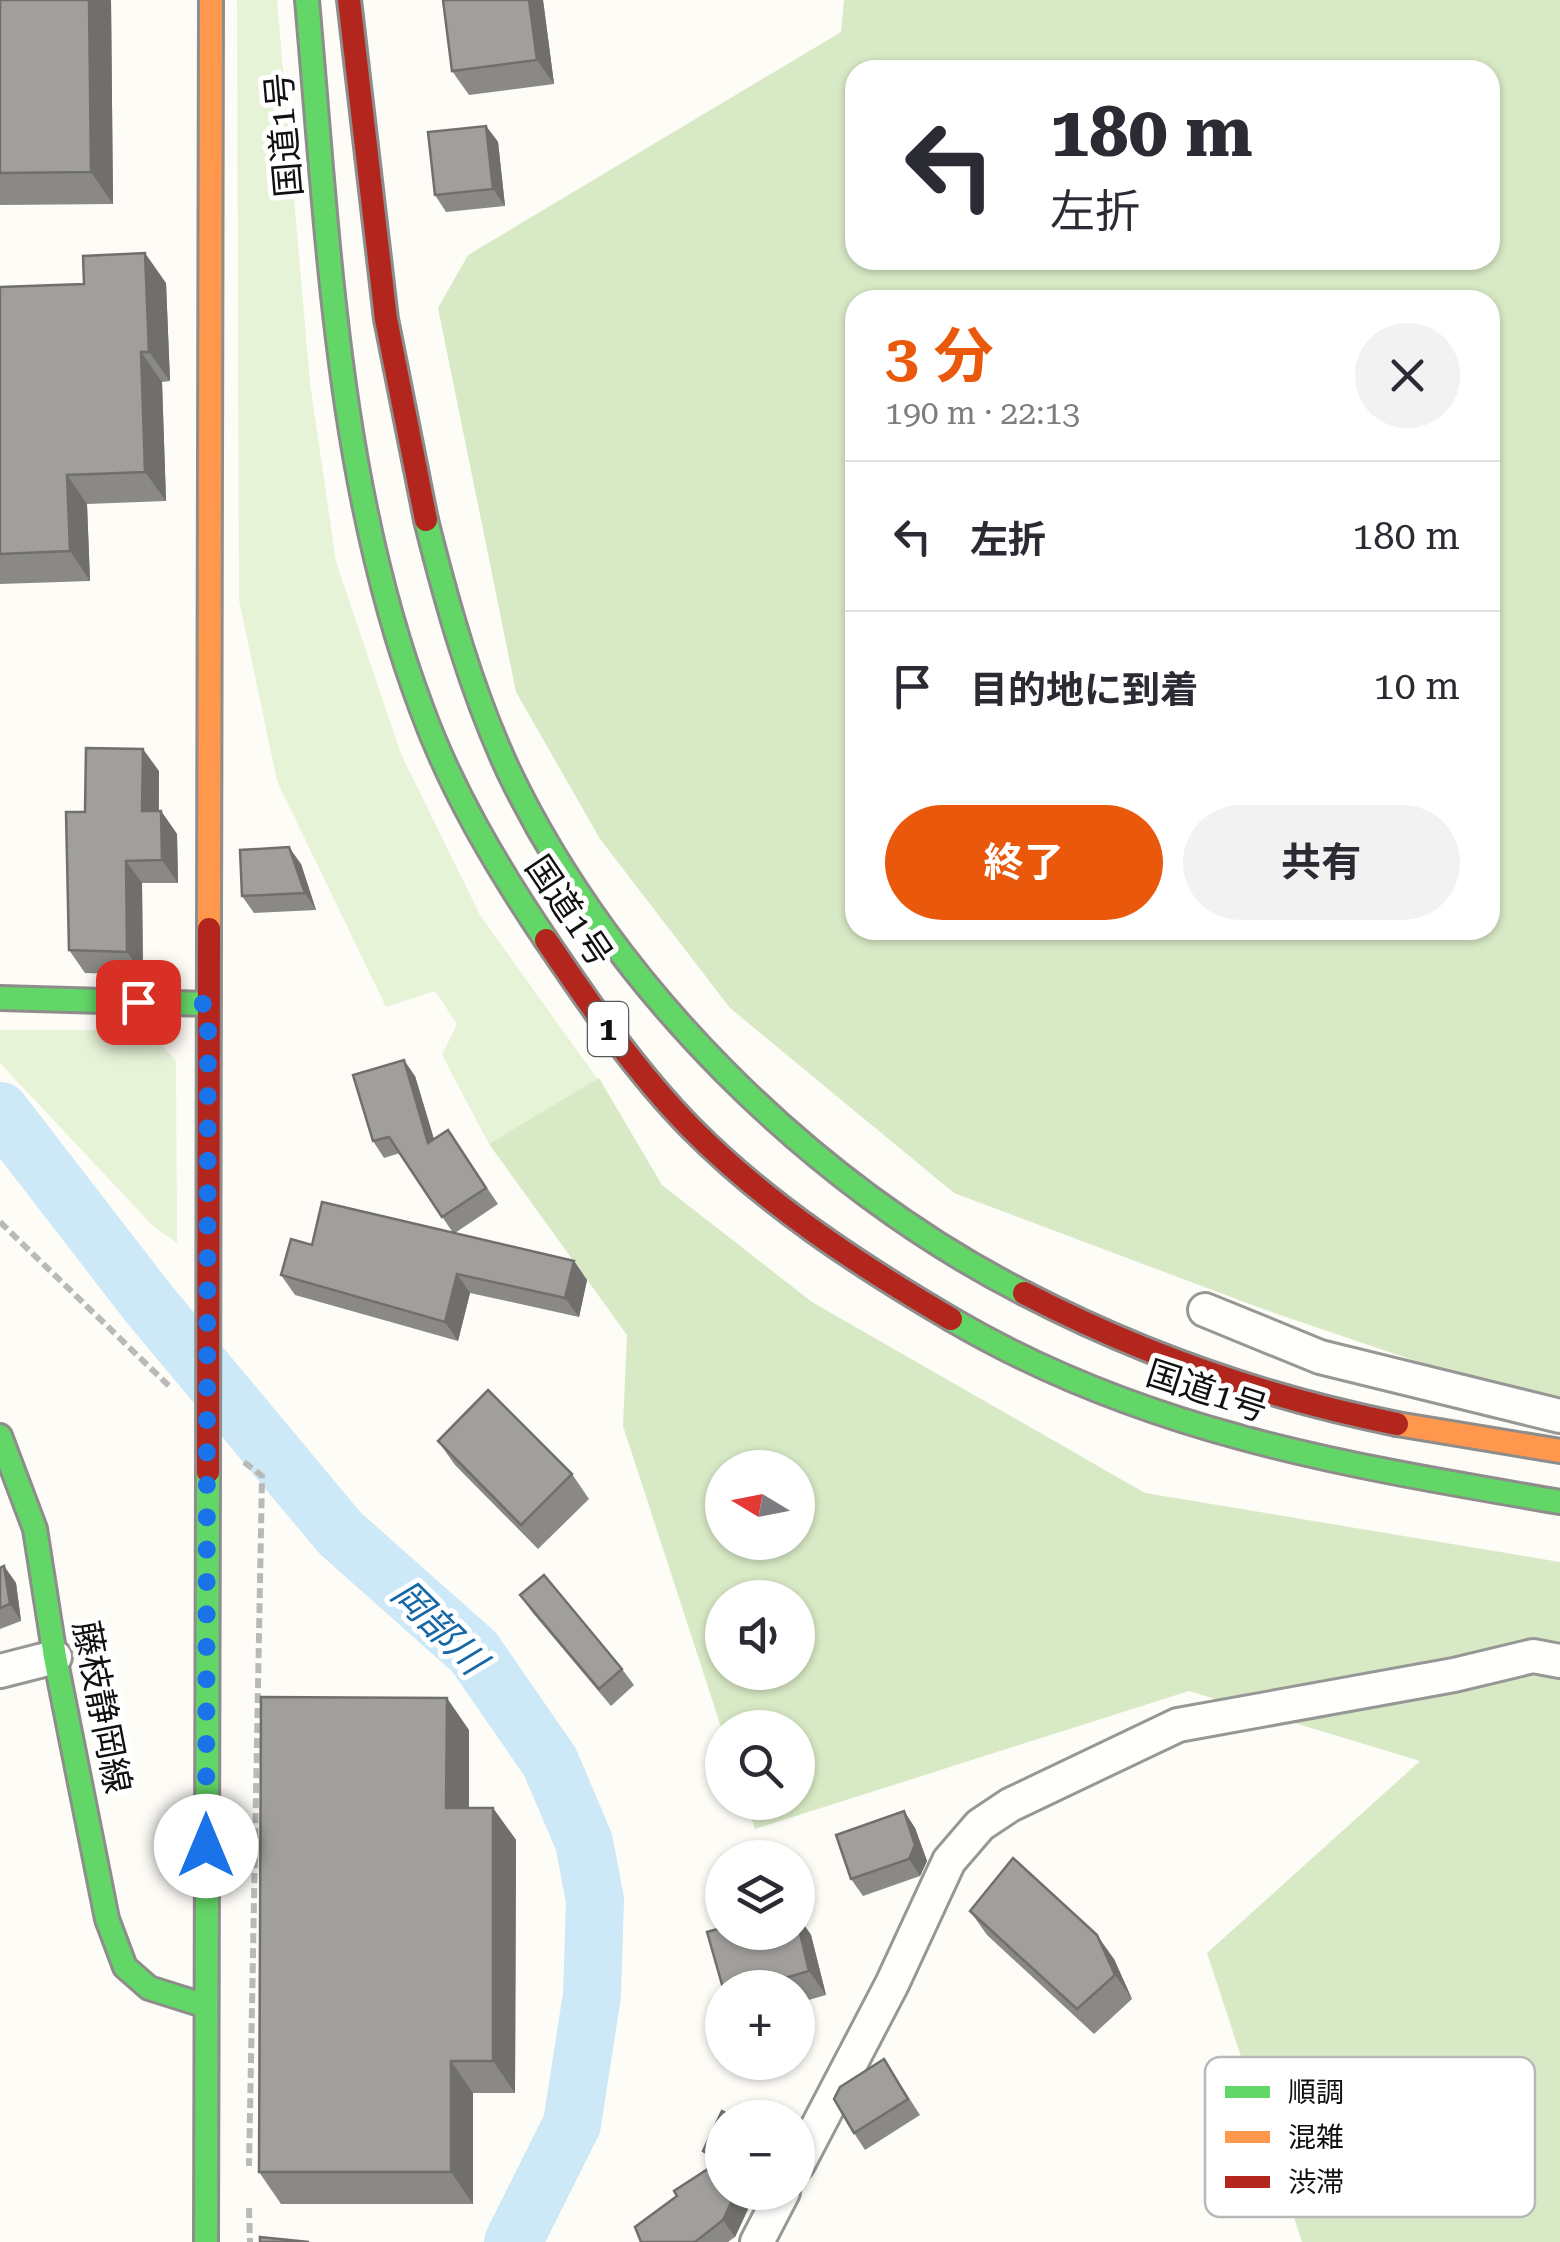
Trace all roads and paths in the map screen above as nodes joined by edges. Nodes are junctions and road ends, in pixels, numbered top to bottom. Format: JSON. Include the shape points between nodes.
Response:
{"nodes":[{"id":1,"x":211,"y":0,"type":"edge"},
{"id":2,"x":307,"y":0,"type":"edge"},
{"id":3,"x":349,"y":0,"type":"edge"},
{"id":4,"x":0,"y":998,"type":"edge"},
{"id":5,"x":208,"y":1004,"type":"junction"},
{"id":6,"x":1204,"y":1310,"type":"dead end"},
{"id":7,"x":1560,"y":1416,"type":"edge"},
{"id":8,"x":0,"y":1436,"type":"edge"},
{"id":9,"x":1560,"y":1450,"type":"edge"},
{"id":10,"x":1560,"y":1502,"type":"edge"},
{"id":11,"x":55,"y":1657,"type":"junction"},
{"id":12,"x":1560,"y":1661,"type":"edge"},
{"id":13,"x":0,"y":1672,"type":"edge"},
{"id":14,"x":204,"y":2005,"type":"junction"},
{"id":15,"x":815,"y":2131,"type":"edge"},
{"id":16,"x":773,"y":2210,"type":"edge"},
{"id":17,"x":206,"y":2242,"type":"edge"},
{"id":18,"x":756,"y":2242,"type":"edge"}],
"edges":[{"from":1,"to":5,"type":"main road"},
{"from":2,"to":10,"type":"main road","name":"国道1号","number":"1","via":[[338,340],[393,622],[443,769],[504,880],[605,1025],[709,1146],[849,1258],[950,1321],[1102,1394],[1265,1447]]},
{"from":3,"to":9,"type":"main road","name":"国道1号","number":"1","via":[[390,367],[436,559],[508,768],[544,838],[631,967],[801,1142],[880,1206],[1053,1310],[1218,1376],[1355,1414]]},
{"from":4,"to":5,"type":"main road"},
{"from":5,"to":14,"type":"main road"},
{"from":6,"to":7,"type":"street","via":[[1320,1357]]},
{"from":8,"to":11,"type":"main road","name":"藤枝静岡線","via":[[35,1528]]},
{"from":11,"to":13,"type":"street"},
{"from":11,"to":14,"type":"main road","name":"藤枝静岡線","via":[[108,1919],[126,1968],[149,1988]]},
{"from":12,"to":15,"type":"street","via":[[1533,1656],[1178,1725],[1010,1806],[980,1825],[949,1861]]},
{"from":14,"to":17,"type":"main road"},
{"from":16,"to":18,"type":"street"}]}
